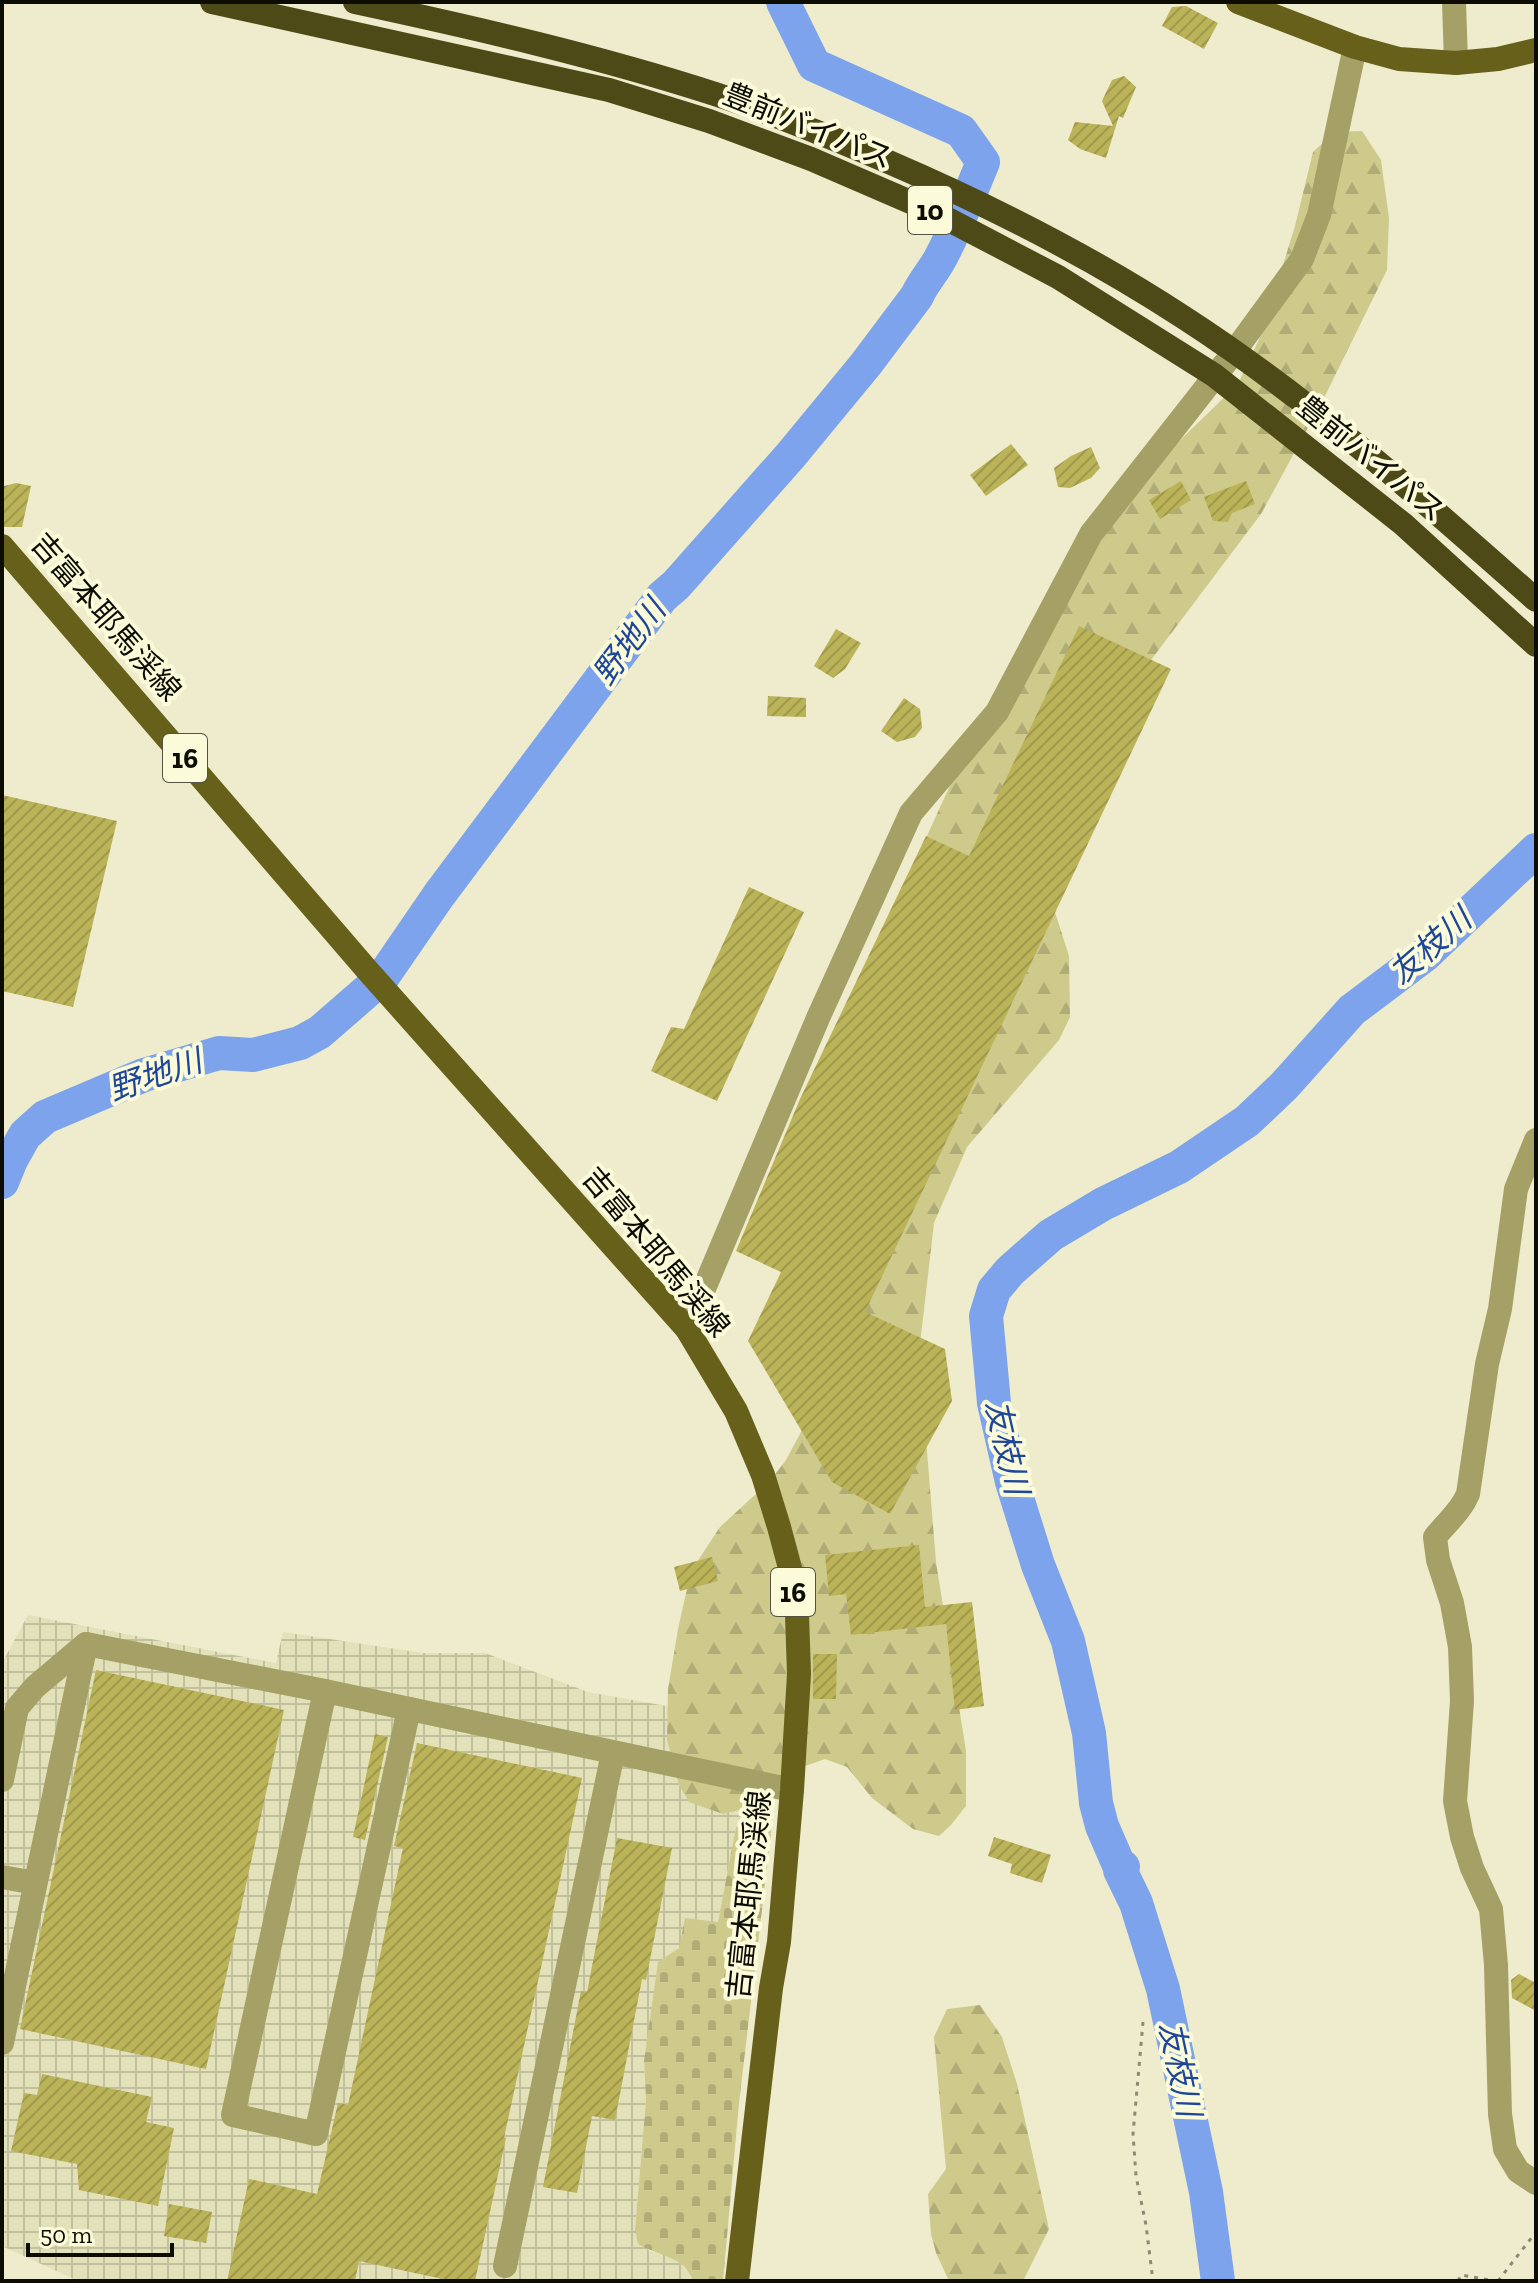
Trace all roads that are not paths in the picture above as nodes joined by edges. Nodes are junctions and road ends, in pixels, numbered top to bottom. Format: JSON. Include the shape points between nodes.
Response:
{"nodes":[{"id":1,"x":212,"y":2,"type":"edge"},
{"id":2,"x":355,"y":2,"type":"edge"},
{"id":3,"x":1238,"y":2,"type":"edge"},
{"id":4,"x":1454,"y":2,"type":"edge"},
{"id":5,"x":1355,"y":47,"type":"junction"},
{"id":6,"x":1536,"y":50,"type":"edge"},
{"id":7,"x":1456,"y":63,"type":"junction"},
{"id":8,"x":1234,"y":352,"type":"junction"},
{"id":9,"x":1214,"y":375,"type":"junction"},
{"id":10,"x":2,"y":546,"type":"edge"},
{"id":11,"x":1536,"y":600,"type":"edge"},
{"id":12,"x":1536,"y":645,"type":"edge"},
{"id":13,"x":1536,"y":1140,"type":"edge"},
{"id":14,"x":687,"y":1329,"type":"junction"},
{"id":15,"x":86,"y":1644,"type":"junction"},
{"id":16,"x":325,"y":1691,"type":"junction"},
{"id":17,"x":409,"y":1709,"type":"junction"},
{"id":18,"x":613,"y":1753,"type":"junction"},
{"id":19,"x":2,"y":1780,"type":"edge"},
{"id":20,"x":792,"y":1790,"type":"junction"},
{"id":21,"x":2,"y":1877,"type":"edge"},
{"id":22,"x":35,"y":1883,"type":"junction"},
{"id":23,"x":2,"y":2043,"type":"edge"},
{"id":24,"x":1536,"y":2183,"type":"edge"},
{"id":25,"x":505,"y":2266,"type":"dead end"},
{"id":26,"x":737,"y":2281,"type":"edge"}],
"edges":[{"from":1,"to":9,"type":"highway","name":"豊前バイパス","number":"10","via":[[609,90],[724,126],[936,213],[1058,277]]},
{"from":2,"to":8,"type":"highway","name":"豊前バイパス","number":"10","via":[[617,64],[817,131],[1072,249]]},
{"from":3,"to":5,"type":"main road"},
{"from":4,"to":7,"type":"street"},
{"from":5,"to":7,"type":"main road","via":[[1399,59]]},
{"from":5,"to":8,"type":"street","via":[[1319,215],[1302,259]]},
{"from":6,"to":7,"type":"main road"},
{"from":8,"to":9,"type":"street"},
{"from":8,"to":11,"type":"highway","name":"豊前バイパス","number":"10","via":[[1303,401]]},
{"from":9,"to":12,"type":"highway","name":"豊前バイパス","number":"10","via":[[1403,524]]},
{"from":9,"to":14,"type":"street","via":[[1091,534],[997,712],[911,813]]},
{"from":10,"to":14,"type":"main road","name":"吉富本耶馬渓線","number":"16","via":[[368,971]]},
{"from":13,"to":24,"type":"street","via":[[1516,1189],[1468,1494],[1461,1510],[1435,1537],[1460,1647],[1455,1801],[1472,1868],[1491,1909],[1501,2125],[1505,2149],[1518,2171]]},
{"from":14,"to":20,"type":"main road","name":"吉富本耶馬渓線","number":"16","via":[[736,1411],[763,1475],[790,1568],[799,1674]]},
{"from":15,"to":16,"type":"street"},
{"from":15,"to":19,"type":"street","via":[[17,1708]]},
{"from":15,"to":22,"type":"street"},
{"from":16,"to":17,"type":"street"},
{"from":16,"to":17,"type":"street","via":[[233,2115],[316,2134]]},
{"from":17,"to":18,"type":"street"},
{"from":18,"to":20,"type":"street"},
{"from":18,"to":25,"type":"street"},
{"from":20,"to":26,"type":"main road","name":"吉富本耶馬渓線","number":"16","via":[[779,1942]]},
{"from":21,"to":22,"type":"street"},
{"from":22,"to":23,"type":"street"}]}
